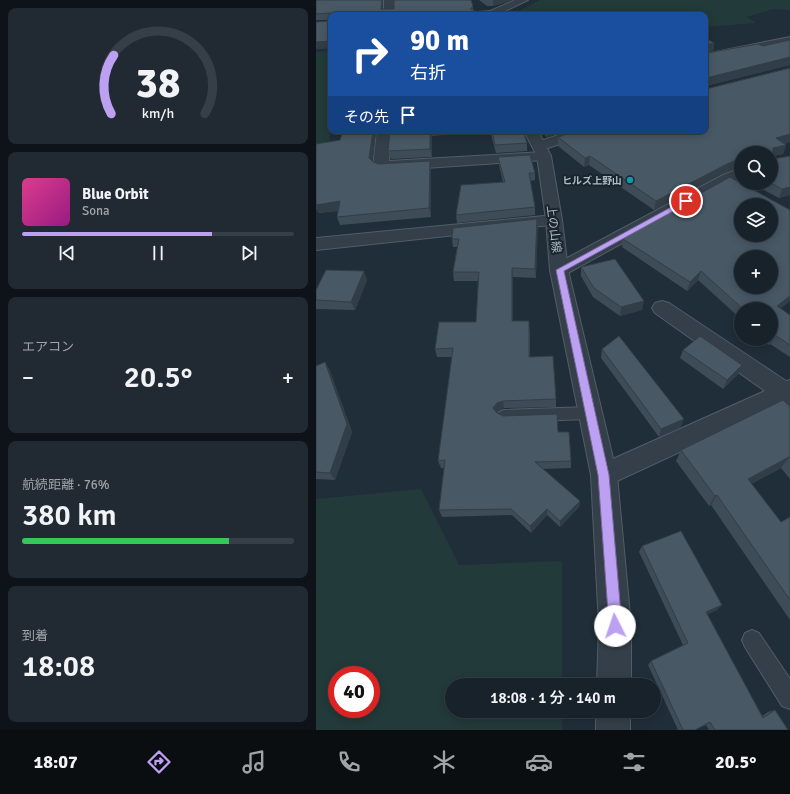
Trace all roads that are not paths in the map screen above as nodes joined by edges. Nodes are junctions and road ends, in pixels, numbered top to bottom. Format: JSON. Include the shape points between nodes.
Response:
{"nodes":[{"id":1,"x":390,"y":0,"type":"edge"},
{"id":2,"x":523,"y":0,"type":"edge"},
{"id":3,"x":485,"y":5,"type":"dead end"},
{"id":4,"x":389,"y":12,"type":"edge"},
{"id":5,"x":488,"y":12,"type":"edge"},
{"id":6,"x":497,"y":12,"type":"edge"},
{"id":7,"x":790,"y":40,"type":"edge"},
{"id":8,"x":708,"y":56,"type":"edge"},
{"id":9,"x":384,"y":134,"type":"edge"},
{"id":10,"x":574,"y":134,"type":"edge"},
{"id":11,"x":538,"y":145,"type":"edge"},
{"id":12,"x":734,"y":181,"type":"edge"},
{"id":13,"x":554,"y":220,"type":"junction"},
{"id":14,"x":316,"y":244,"type":"edge"},
{"id":15,"x":559,"y":270,"type":"junction"},
{"id":16,"x":662,"y":308,"type":"dead end"},
{"id":17,"x":788,"y":394,"type":"edge"},
{"id":18,"x":590,"y":412,"type":"junction"},
{"id":19,"x":504,"y":416,"type":"edge"},
{"id":20,"x":604,"y":475,"type":"junction"},
{"id":21,"x":752,"y":640,"type":"dead end"},
{"id":22,"x":614,"y":678,"type":"edge"},
{"id":23,"x":790,"y":698,"type":"edge"},
{"id":24,"x":614,"y":718,"type":"edge"},
{"id":25,"x":613,"y":730,"type":"edge"}],
"edges":[{"from":1,"to":4,"type":"street"},
{"from":2,"to":6,"type":"street"},
{"from":3,"to":5,"type":"street"},
{"from":7,"to":8,"type":"street"},
{"from":9,"to":11,"type":"street","via":[[381,166]]},
{"from":10,"to":11,"type":"street"},
{"from":11,"to":13,"type":"street","name":"上の山線"},
{"from":12,"to":15,"type":"street"},
{"from":13,"to":14,"type":"street"},
{"from":13,"to":15,"type":"street","name":"上の山線"},
{"from":15,"to":18,"type":"street","name":"上の山線"},
{"from":16,"to":17,"type":"street"},
{"from":17,"to":20,"type":"street"},
{"from":18,"to":19,"type":"lane"},
{"from":18,"to":20,"type":"street","name":"上の山線"},
{"from":20,"to":22,"type":"street","name":"上の山線","via":[[615,626]]},
{"from":21,"to":23,"type":"lane"},
{"from":24,"to":25,"type":"street"}]}
